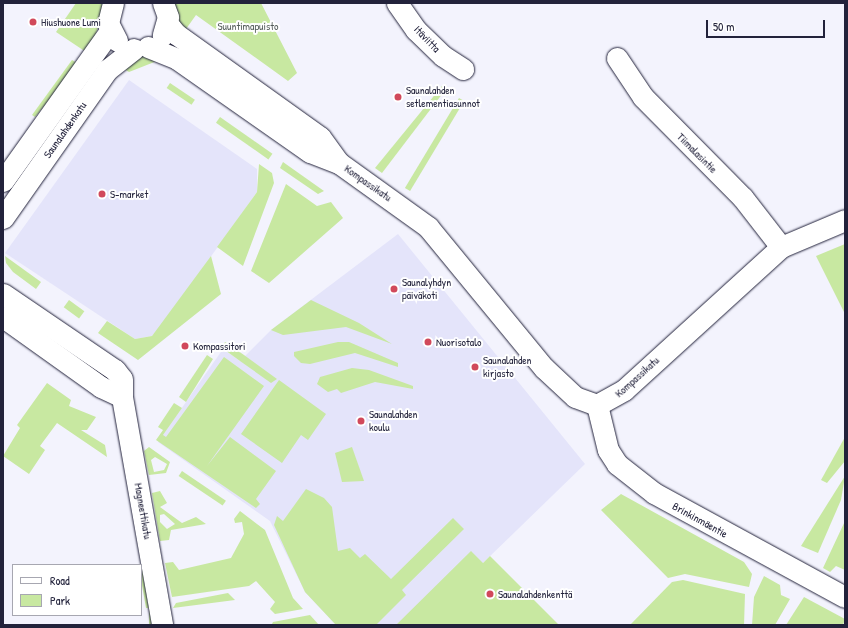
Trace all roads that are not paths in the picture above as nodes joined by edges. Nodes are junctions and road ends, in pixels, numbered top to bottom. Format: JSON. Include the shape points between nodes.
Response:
{"nodes":[{"id":1,"x":113,"y":3,"type":"edge"},
{"id":2,"x":397,"y":3,"type":"edge"},
{"id":3,"x":165,"y":9,"type":"edge"},
{"id":4,"x":110,"y":30,"type":"junction"},
{"id":5,"x":141,"y":48,"type":"junction"},
{"id":6,"x":617,"y":58,"type":"dead end"},
{"id":7,"x":463,"y":69,"type":"dead end"},
{"id":8,"x":339,"y":163,"type":"junction"},
{"id":9,"x":3,"y":181,"type":"edge"},
{"id":10,"x":3,"y":218,"type":"edge"},
{"id":11,"x":845,"y":220,"type":"edge"},
{"id":12,"x":781,"y":247,"type":"junction"},
{"id":13,"x":3,"y":294,"type":"edge"},
{"id":14,"x":3,"y":317,"type":"edge"},
{"id":15,"x":122,"y":397,"type":"junction"},
{"id":16,"x":597,"y":405,"type":"junction"},
{"id":17,"x":845,"y":597,"type":"edge"},
{"id":18,"x":162,"y":625,"type":"edge"}],
"edges":[{"from":1,"to":4,"type":"street","via":[[108,16]]},
{"from":2,"to":7,"type":"street","name":"Itäviitta","via":[[427,40]]},
{"from":3,"to":5,"type":"street","name":"Saunalahdenkatu","via":[[159,40]]},
{"from":3,"to":8,"type":"street","name":"Kompassikatu","via":[[176,34],[320,137]]},
{"from":4,"to":5,"type":"street","name":"Kompassikatu","via":[[117,41]]},
{"from":4,"to":9,"type":"street","name":"Saunalahdenkatu"},
{"from":5,"to":8,"type":"street","name":"Kompassikatu","via":[[177,59],[310,152]]},
{"from":5,"to":10,"type":"street","name":"Saunalahdenkatu","via":[[108,70]]},
{"from":6,"to":12,"type":"street","name":"Tiimalasintie","via":[[643,97],[743,198]]},
{"from":8,"to":16,"type":"street","name":"Kompassikatu","via":[[428,227],[544,368],[575,397]]},
{"from":11,"to":12,"type":"street","name":"Kompassikatu"},
{"from":12,"to":16,"type":"street","name":"Kompassikatu","via":[[624,390]]},
{"from":13,"to":15,"type":"street","name":"Magneettikatu","via":[[115,370],[122,379]]},
{"from":14,"to":15,"type":"street","via":[[101,387]]},
{"from":15,"to":18,"type":"street","name":"Magneettikatu"},
{"from":16,"to":17,"type":"street","name":"Brinkinmäentie","via":[[608,450],[617,464],[648,489]]}]}
